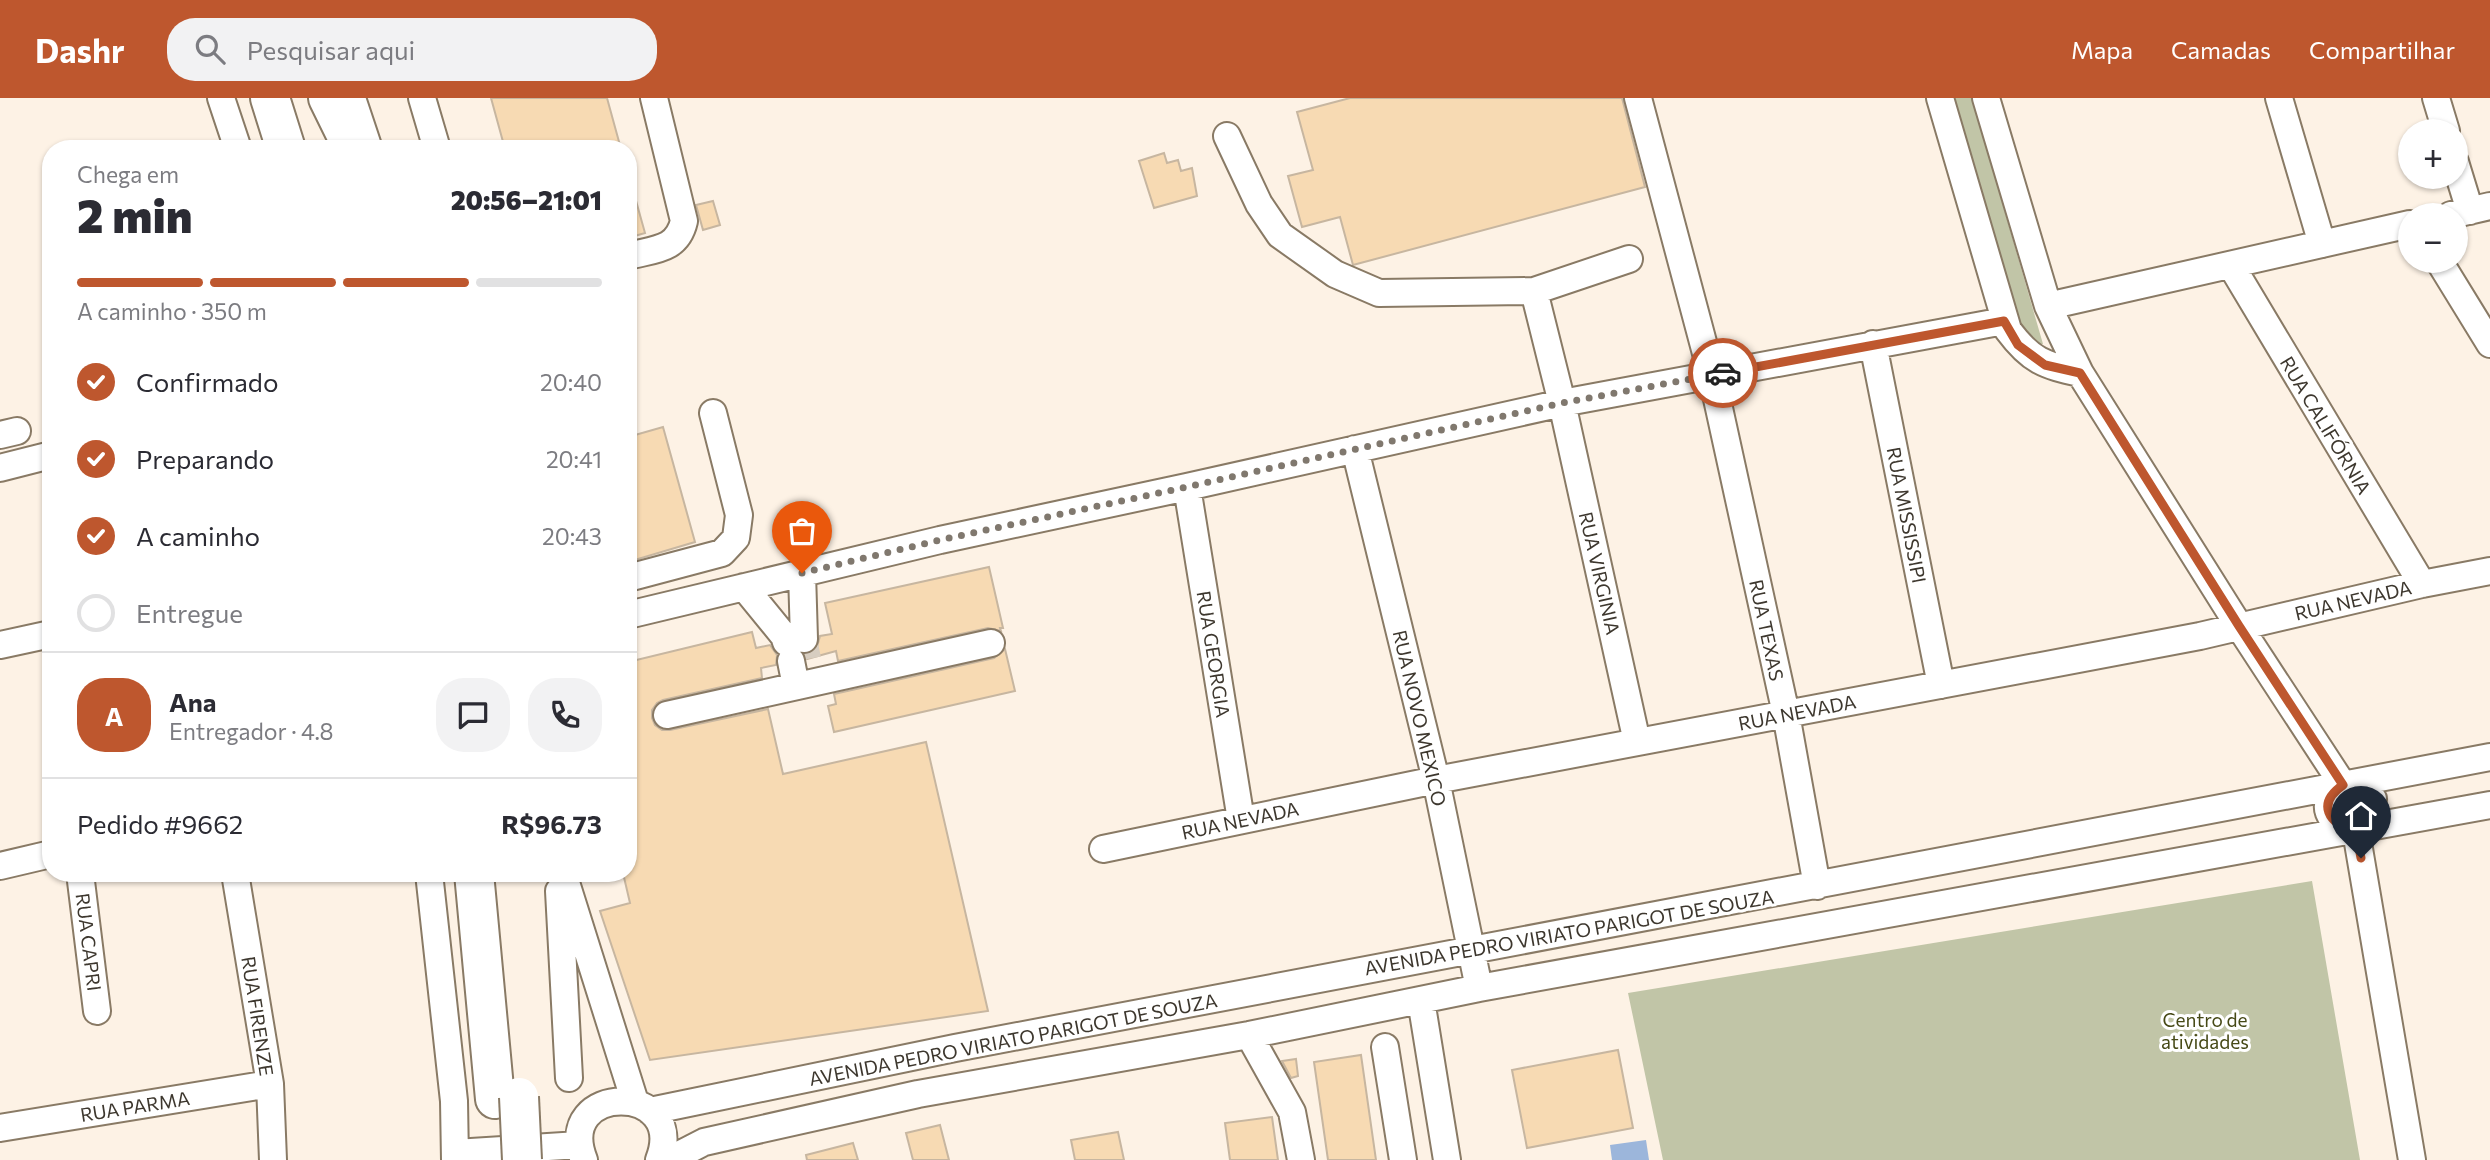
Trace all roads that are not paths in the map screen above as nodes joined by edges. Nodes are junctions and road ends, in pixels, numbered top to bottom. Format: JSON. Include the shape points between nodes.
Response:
{"nodes":[{"id":1,"x":220,"y":98,"type":"edge"},
{"id":2,"x":248,"y":98,"type":"edge"},
{"id":3,"x":270,"y":98,"type":"edge"},
{"id":4,"x":295,"y":98,"type":"edge"},
{"id":5,"x":328,"y":98,"type":"edge"},
{"id":6,"x":352,"y":98,"type":"edge"},
{"id":7,"x":422,"y":98,"type":"edge"},
{"id":8,"x":654,"y":98,"type":"edge"},
{"id":9,"x":1639,"y":98,"type":"edge"},
{"id":10,"x":1940,"y":98,"type":"edge"},
{"id":11,"x":1986,"y":98,"type":"edge"},
{"id":12,"x":2279,"y":98,"type":"edge"},
{"id":13,"x":2436,"y":98,"type":"edge"},
{"id":14,"x":2442,"y":119,"type":"edge"},
{"id":15,"x":1227,"y":136,"type":"dead end"},
{"id":16,"x":235,"y":140,"type":"edge"},
{"id":17,"x":256,"y":140,"type":"edge"},
{"id":18,"x":283,"y":140,"type":"edge"},
{"id":19,"x":309,"y":140,"type":"edge"},
{"id":20,"x":349,"y":140,"type":"edge"},
{"id":21,"x":366,"y":140,"type":"edge"},
{"id":22,"x":434,"y":140,"type":"edge"},
{"id":23,"x":2463,"y":189,"type":"edge"},
{"id":24,"x":2470,"y":211,"type":"edge"},
{"id":25,"x":2398,"y":228,"type":"edge"},
{"id":26,"x":2322,"y":244,"type":"junction"},
{"id":27,"x":637,"y":254,"type":"edge"},
{"id":28,"x":1629,"y":258,"type":"dead end"},
{"id":29,"x":2231,"y":265,"type":"junction"},
{"id":30,"x":2446,"y":273,"type":"edge"},
{"id":31,"x":1534,"y":291,"type":"junction"},
{"id":32,"x":2048,"y":306,"type":"junction"},
{"id":33,"x":2004,"y":321,"type":"junction"},
{"id":34,"x":1873,"y":344,"type":"junction"},
{"id":35,"x":2490,"y":344,"type":"edge"},
{"id":36,"x":2080,"y":373,"type":"junction"},
{"id":37,"x":1712,"y":376,"type":"junction"},
{"id":38,"x":1562,"y":403,"type":"junction"},
{"id":39,"x":713,"y":413,"type":"dead end"},
{"id":40,"x":1355,"y":449,"type":"junction"},
{"id":41,"x":42,"y":457,"type":"edge"},
{"id":42,"x":0,"y":468,"type":"edge"},
{"id":43,"x":1187,"y":487,"type":"junction"},
{"id":44,"x":2490,"y":570,"type":"edge"},
{"id":45,"x":802,"y":573,"type":"junction"},
{"id":46,"x":637,"y":576,"type":"edge"},
{"id":47,"x":2422,"y":584,"type":"junction"},
{"id":48,"x":744,"y":587,"type":"junction"},
{"id":49,"x":637,"y":613,"type":"edge"},
{"id":50,"x":2239,"y":626,"type":"junction"},
{"id":51,"x":42,"y":636,"type":"edge"},
{"id":52,"x":992,"y":643,"type":"dead end"},
{"id":53,"x":0,"y":645,"type":"edge"},
{"id":54,"x":800,"y":662,"type":"junction"},
{"id":55,"x":1941,"y":685,"type":"junction"},
{"id":56,"x":1786,"y":714,"type":"junction"},
{"id":57,"x":667,"y":715,"type":"dead end"},
{"id":58,"x":1637,"y":742,"type":"junction"},
{"id":59,"x":2490,"y":757,"type":"edge"},
{"id":60,"x":1436,"y":780,"type":"junction"},
{"id":61,"x":2343,"y":785,"type":"junction"},
{"id":62,"x":2490,"y":806,"type":"edge"},
{"id":63,"x":1241,"y":820,"type":"junction"},
{"id":64,"x":2356,"y":831,"type":"junction"},
{"id":65,"x":1103,"y":849,"type":"dead end"},
{"id":66,"x":42,"y":856,"type":"edge"},
{"id":67,"x":0,"y":866,"type":"edge"},
{"id":68,"x":81,"y":882,"type":"edge"},
{"id":69,"x":236,"y":882,"type":"edge"},
{"id":70,"x":430,"y":882,"type":"edge"},
{"id":71,"x":475,"y":882,"type":"edge"},
{"id":72,"x":500,"y":882,"type":"edge"},
{"id":73,"x":561,"y":882,"type":"edge"},
{"id":74,"x":564,"y":882,"type":"edge"},
{"id":75,"x":1817,"y":886,"type":"junction"},
{"id":76,"x":1470,"y":949,"type":"junction"},
{"id":77,"x":1479,"y":988,"type":"junction"},
{"id":78,"x":1421,"y":1000,"type":"junction"},
{"id":79,"x":97,"y":1011,"type":"dead end"},
{"id":80,"x":1250,"y":1035,"type":"junction"},
{"id":81,"x":1385,"y":1047,"type":"dead end"},
{"id":82,"x":955,"y":1048,"type":"junction"},
{"id":83,"x":569,"y":1078,"type":"dead end"},
{"id":84,"x":270,"y":1084,"type":"junction"},
{"id":85,"x":918,"y":1094,"type":"junction"},
{"id":86,"x":507,"y":1098,"type":"junction"},
{"id":87,"x":642,"y":1107,"type":"junction"},
{"id":88,"x":0,"y":1128,"type":"edge"},
{"id":89,"x":582,"y":1153,"type":"edge"},
{"id":90,"x":455,"y":1156,"type":"edge"},
{"id":91,"x":273,"y":1160,"type":"edge"},
{"id":92,"x":498,"y":1160,"type":"edge"},
{"id":93,"x":522,"y":1160,"type":"edge"},
{"id":94,"x":659,"y":1160,"type":"edge"},
{"id":95,"x":669,"y":1160,"type":"edge"},
{"id":96,"x":1301,"y":1160,"type":"edge"},
{"id":97,"x":1403,"y":1160,"type":"edge"},
{"id":98,"x":1447,"y":1160,"type":"edge"},
{"id":99,"x":2412,"y":1160,"type":"edge"}],
"edges":[{"from":1,"to":16,"type":"street"},
{"from":2,"to":17,"type":"highway"},
{"from":3,"to":18,"type":"highway"},
{"from":4,"to":19,"type":"highway"},
{"from":5,"to":20,"type":"highway"},
{"from":6,"to":21,"type":"street"},
{"from":7,"to":22,"type":"street"},
{"from":8,"to":27,"type":"street","via":[[684,221],[681,236],[670,245]]},
{"from":9,"to":37,"type":"street","name":"RUA TEXAS"},
{"from":10,"to":33,"type":"street"},
{"from":11,"to":32,"type":"street"},
{"from":12,"to":26,"type":"street"},
{"from":13,"to":14,"type":"street"},
{"from":15,"to":31,"type":"street","via":[[1259,204],[1280,234],[1335,275],[1379,293]]},
{"from":23,"to":24,"type":"street"},
{"from":25,"to":26,"type":"street"},
{"from":26,"to":29,"type":"street"},
{"from":28,"to":31,"type":"street"},
{"from":29,"to":32,"type":"street"},
{"from":29,"to":47,"type":"street","name":"RUA CALIFÓRNIA"},
{"from":30,"to":35,"type":"street"},
{"from":31,"to":38,"type":"street","name":"RUA VIRGINIA"},
{"from":32,"to":36,"type":"street"},
{"from":33,"to":34,"type":"street"},
{"from":33,"to":36,"type":"street","via":[[2018,345],[2045,365]]},
{"from":34,"to":37,"type":"street"},
{"from":34,"to":55,"type":"street","name":"RUA MISSISSIPI"},
{"from":36,"to":50,"type":"street"},
{"from":37,"to":38,"type":"street"},
{"from":37,"to":56,"type":"street","name":"RUA TEXAS"},
{"from":38,"to":40,"type":"street"},
{"from":38,"to":58,"type":"street","name":"RUA VIRGINIA"},
{"from":39,"to":46,"type":"street","via":[[739,515],[736,538],[722,553]]},
{"from":40,"to":43,"type":"street"},
{"from":40,"to":60,"type":"street","name":"RUA NOVO MEXICO"},
{"from":41,"to":42,"type":"street"},
{"from":43,"to":45,"type":"street"},
{"from":43,"to":63,"type":"street","name":"RUA GEORGIA"},
{"from":44,"to":47,"type":"street","name":"RUA NEVADA"},
{"from":45,"to":48,"type":"street"},
{"from":45,"to":54,"type":"street"},
{"from":47,"to":50,"type":"street","name":"RUA NEVADA"},
{"from":48,"to":49,"type":"street"},
{"from":48,"to":54,"type":"street"},
{"from":50,"to":55,"type":"street","name":"RUA NEVADA"},
{"from":50,"to":61,"type":"street"},
{"from":51,"to":53,"type":"street"},
{"from":52,"to":54,"type":"street"},
{"from":54,"to":57,"type":"street"},
{"from":55,"to":56,"type":"street","name":"RUA NEVADA"},
{"from":56,"to":58,"type":"street","name":"RUA NEVADA"},
{"from":56,"to":75,"type":"street","name":"RUA TEXAS"},
{"from":58,"to":60,"type":"street","name":"RUA NEVADA"},
{"from":59,"to":61,"type":"street","name":"AVENIDA PEDRO VIRIATO PARIGOT DE SOUZA"},
{"from":60,"to":63,"type":"street","name":"RUA NEVADA"},
{"from":60,"to":76,"type":"street","name":"RUA NOVO MEXICO"},
{"from":61,"to":64,"type":"street","via":[[2332,793],[2329,814],[2334,822]]},
{"from":61,"to":75,"type":"street","name":"AVENIDA PEDRO VIRIATO PARIGOT DE SOUZA"},
{"from":62,"to":64,"type":"street","name":"AVENIDA PEDRO VIRIATO PARIGOT DE SOUZA"},
{"from":63,"to":65,"type":"street","name":"RUA NEVADA"},
{"from":64,"to":77,"type":"street","name":"AVENIDA PEDRO VIRIATO PARIGOT DE SOUZA"},
{"from":64,"to":99,"type":"street"},
{"from":66,"to":67,"type":"street"},
{"from":68,"to":79,"type":"street","name":"RUA CAPRI"},
{"from":69,"to":84,"type":"street","name":"RUA FIRENZE"},
{"from":70,"to":90,"type":"street","via":[[454,1101]]},
{"from":71,"to":86,"type":"highway"},
{"from":72,"to":86,"type":"highway","via":[[510,959]]},
{"from":73,"to":83,"type":"street"},
{"from":74,"to":87,"type":"street"},
{"from":75,"to":76,"type":"street","name":"AVENIDA PEDRO VIRIATO PARIGOT DE SOUZA"},
{"from":76,"to":77,"type":"street","name":"RUA NOVO MEXICO"},
{"from":76,"to":82,"type":"street","name":"AVENIDA PEDRO VIRIATO PARIGOT DE SOUZA"},
{"from":77,"to":78,"type":"street","name":"AVENIDA PEDRO VIRIATO PARIGOT DE SOUZA"},
{"from":78,"to":80,"type":"street","name":"AVENIDA PEDRO VIRIATO PARIGOT DE SOUZA"},
{"from":78,"to":98,"type":"street"},
{"from":80,"to":85,"type":"street","name":"AVENIDA PEDRO VIRIATO PARIGOT DE SOUZA"},
{"from":80,"to":96,"type":"street","via":[[1292,1112]]},
{"from":81,"to":97,"type":"street"},
{"from":82,"to":85,"type":"street","via":[[960,1067]]},
{"from":82,"to":87,"type":"street","name":"AVENIDA PEDRO VIRIATO PARIGOT DE SOUZA"},
{"from":84,"to":88,"type":"street","name":"RUA PARMA"},
{"from":84,"to":91,"type":"street","name":"RUA FIRENZE"},
{"from":85,"to":95,"type":"street","name":"AVENIDA PEDRO VIRIATO PARIGOT DE SOUZA","via":[[704,1142]]},
{"from":86,"to":92,"type":"highway"},
{"from":86,"to":93,"type":"highway","bridge":true},
{"from":87,"to":89,"type":"street","name":"AVENIDA PEDRO VIRIATO PARIGOT DE SOUZA","via":[[617,1100],[592,1111],[582,1127]]},
{"from":87,"to":94,"type":"street","via":[[657,1119],[663,1138]]},
{"from":89,"to":90,"type":"street"}]}
